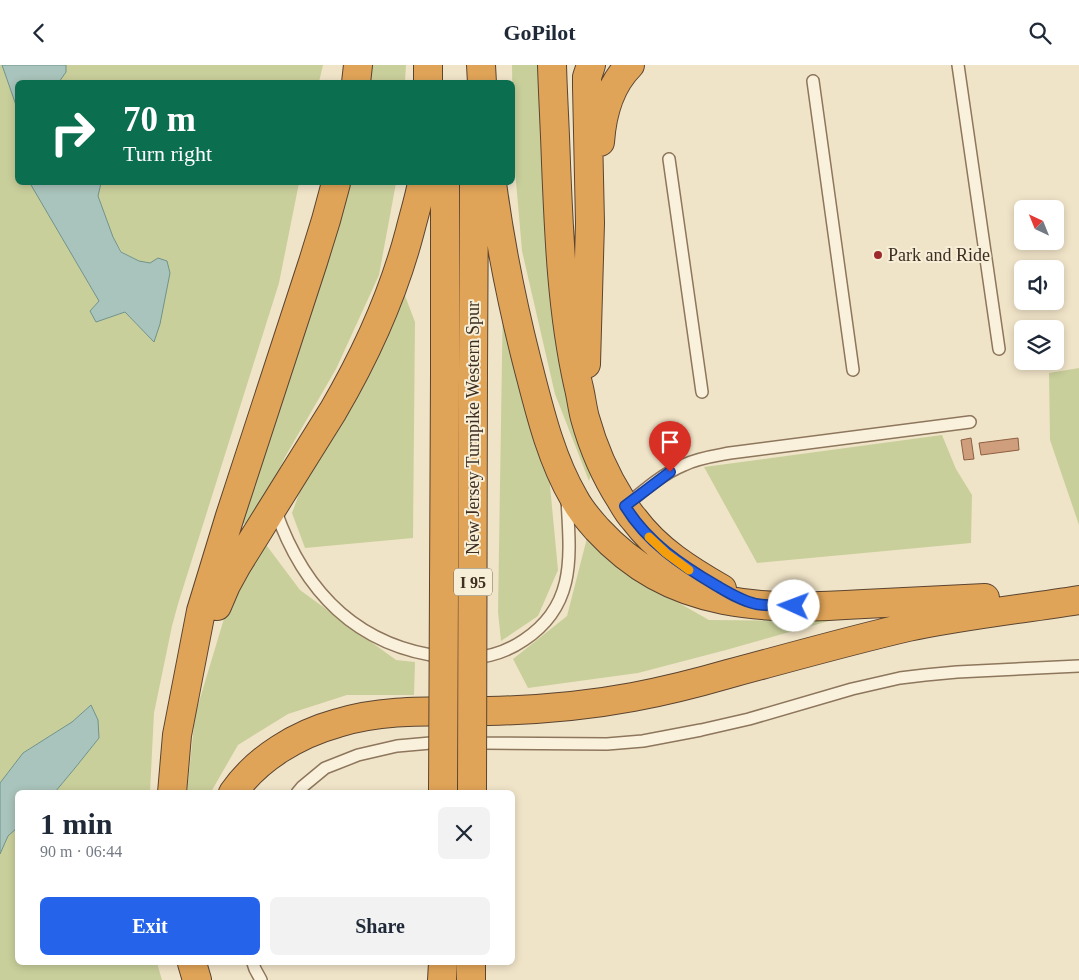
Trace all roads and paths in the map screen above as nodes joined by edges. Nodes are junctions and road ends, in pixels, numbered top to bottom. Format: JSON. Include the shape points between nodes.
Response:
{"nodes":[{"id":1,"x":358,"y":65,"type":"edge"},
{"id":2,"x":428,"y":65,"type":"edge"},
{"id":3,"x":446,"y":65,"type":"edge"},
{"id":4,"x":475,"y":65,"type":"edge"},
{"id":5,"x":481,"y":65,"type":"edge"},
{"id":6,"x":552,"y":65,"type":"edge"},
{"id":7,"x":591,"y":65,"type":"edge"},
{"id":8,"x":630,"y":65,"type":"edge"},
{"id":9,"x":958,"y":65,"type":"edge"},
{"id":10,"x":356,"y":80,"type":"edge"},
{"id":11,"x":428,"y":80,"type":"edge"},
{"id":12,"x":446,"y":80,"type":"edge"},
{"id":13,"x":475,"y":80,"type":"edge"},
{"id":14,"x":482,"y":80,"type":"edge"},
{"id":15,"x":813,"y":81,"type":"dead end"},
{"id":16,"x":669,"y":159,"type":"dead end"},
{"id":17,"x":335,"y":185,"type":"edge"},
{"id":18,"x":421,"y":185,"type":"edge"},
{"id":19,"x":445,"y":185,"type":"edge"},
{"id":20,"x":474,"y":185,"type":"edge"},
{"id":21,"x":492,"y":185,"type":"edge"},
{"id":22,"x":590,"y":223,"type":"junction"},
{"id":23,"x":998,"y":349,"type":"dead end"},
{"id":24,"x":853,"y":370,"type":"dead end"},
{"id":25,"x":702,"y":392,"type":"dead end"},
{"id":26,"x":582,"y":403,"type":"junction"},
{"id":27,"x":970,"y":422,"type":"dead end"},
{"id":28,"x":566,"y":483,"type":"junction"},
{"id":29,"x":274,"y":505,"type":"junction"},
{"id":30,"x":625,"y":506,"type":"junction"},
{"id":31,"x":1079,"y":599,"type":"edge"},
{"id":32,"x":755,"y":603,"type":"junction"},
{"id":33,"x":1079,"y":667,"type":"edge"},
{"id":34,"x":187,"y":688,"type":"junction"},
{"id":35,"x":172,"y":790,"type":"edge"},
{"id":36,"x":235,"y":790,"type":"edge"},
{"id":37,"x":300,"y":790,"type":"edge"},
{"id":38,"x":443,"y":790,"type":"edge"},
{"id":39,"x":472,"y":790,"type":"edge"},
{"id":40,"x":254,"y":965,"type":"edge"},
{"id":41,"x":442,"y":965,"type":"edge"},
{"id":42,"x":471,"y":965,"type":"edge"},
{"id":43,"x":261,"y":980,"type":"edge"},
{"id":44,"x":442,"y":980,"type":"edge"},
{"id":45,"x":471,"y":980,"type":"edge"}],
"edges":[{"from":1,"to":10,"type":"highway"},
{"from":2,"to":11,"type":"highway"},
{"from":3,"to":12,"type":"highway"},
{"from":4,"to":13,"type":"highway"},
{"from":5,"to":14,"type":"highway"},
{"from":6,"to":26,"type":"highway","via":[[562,281]]},
{"from":7,"to":22,"type":"highway","via":[[587,87]]},
{"from":8,"to":22,"type":"highway","via":[[613,87],[605,109]]},
{"from":9,"to":23,"type":"lane"},
{"from":15,"to":24,"type":"lane"},
{"from":16,"to":25,"type":"lane"},
{"from":17,"to":34,"type":"highway","via":[[201,611]]},
{"from":18,"to":29,"type":"highway","via":[[396,279],[371,342],[338,403]]},
{"from":19,"to":38,"type":"highway","name":"New Jersey Turnpike Western Spur","number":"I 95","bridge":true},
{"from":20,"to":39,"type":"highway","name":"New Jersey Turnpike Western Spur","number":"I 95","bridge":true},
{"from":21,"to":28,"type":"highway","via":[[518,328],[546,429]]},
{"from":22,"to":26,"type":"highway"},
{"from":26,"to":30,"type":"highway","via":[[596,452]]},
{"from":27,"to":30,"type":"lane","via":[[698,459],[670,472]]},
{"from":28,"to":29,"type":"lane","via":[[570,553],[561,599],[544,625],[532,635],[507,650],[478,657],[418,653],[399,647],[349,620],[325,599],[306,575],[282,529]]},
{"from":28,"to":32,"type":"highway","via":[[583,512],[606,539],[647,572],[703,595]]},
{"from":29,"to":34,"type":"highway","via":[[226,585]]},
{"from":30,"to":32,"type":"highway","via":[[654,543],[682,565],[727,592]]},
{"from":31,"to":32,"type":"highway","via":[[1012,597],[816,607]]},
{"from":31,"to":36,"type":"highway","via":[[908,627],[633,697],[530,710],[398,713],[356,718],[317,730],[279,749],[247,775]]},
{"from":33,"to":37,"type":"lane","via":[[900,678],[749,719],[643,741],[607,744],[453,741],[397,746],[358,755],[325,768]]},
{"from":34,"to":35,"type":"highway","via":[[177,735]]},
{"from":40,"to":43,"type":"lane"},
{"from":41,"to":44,"type":"highway"},
{"from":42,"to":45,"type":"highway"}]}
